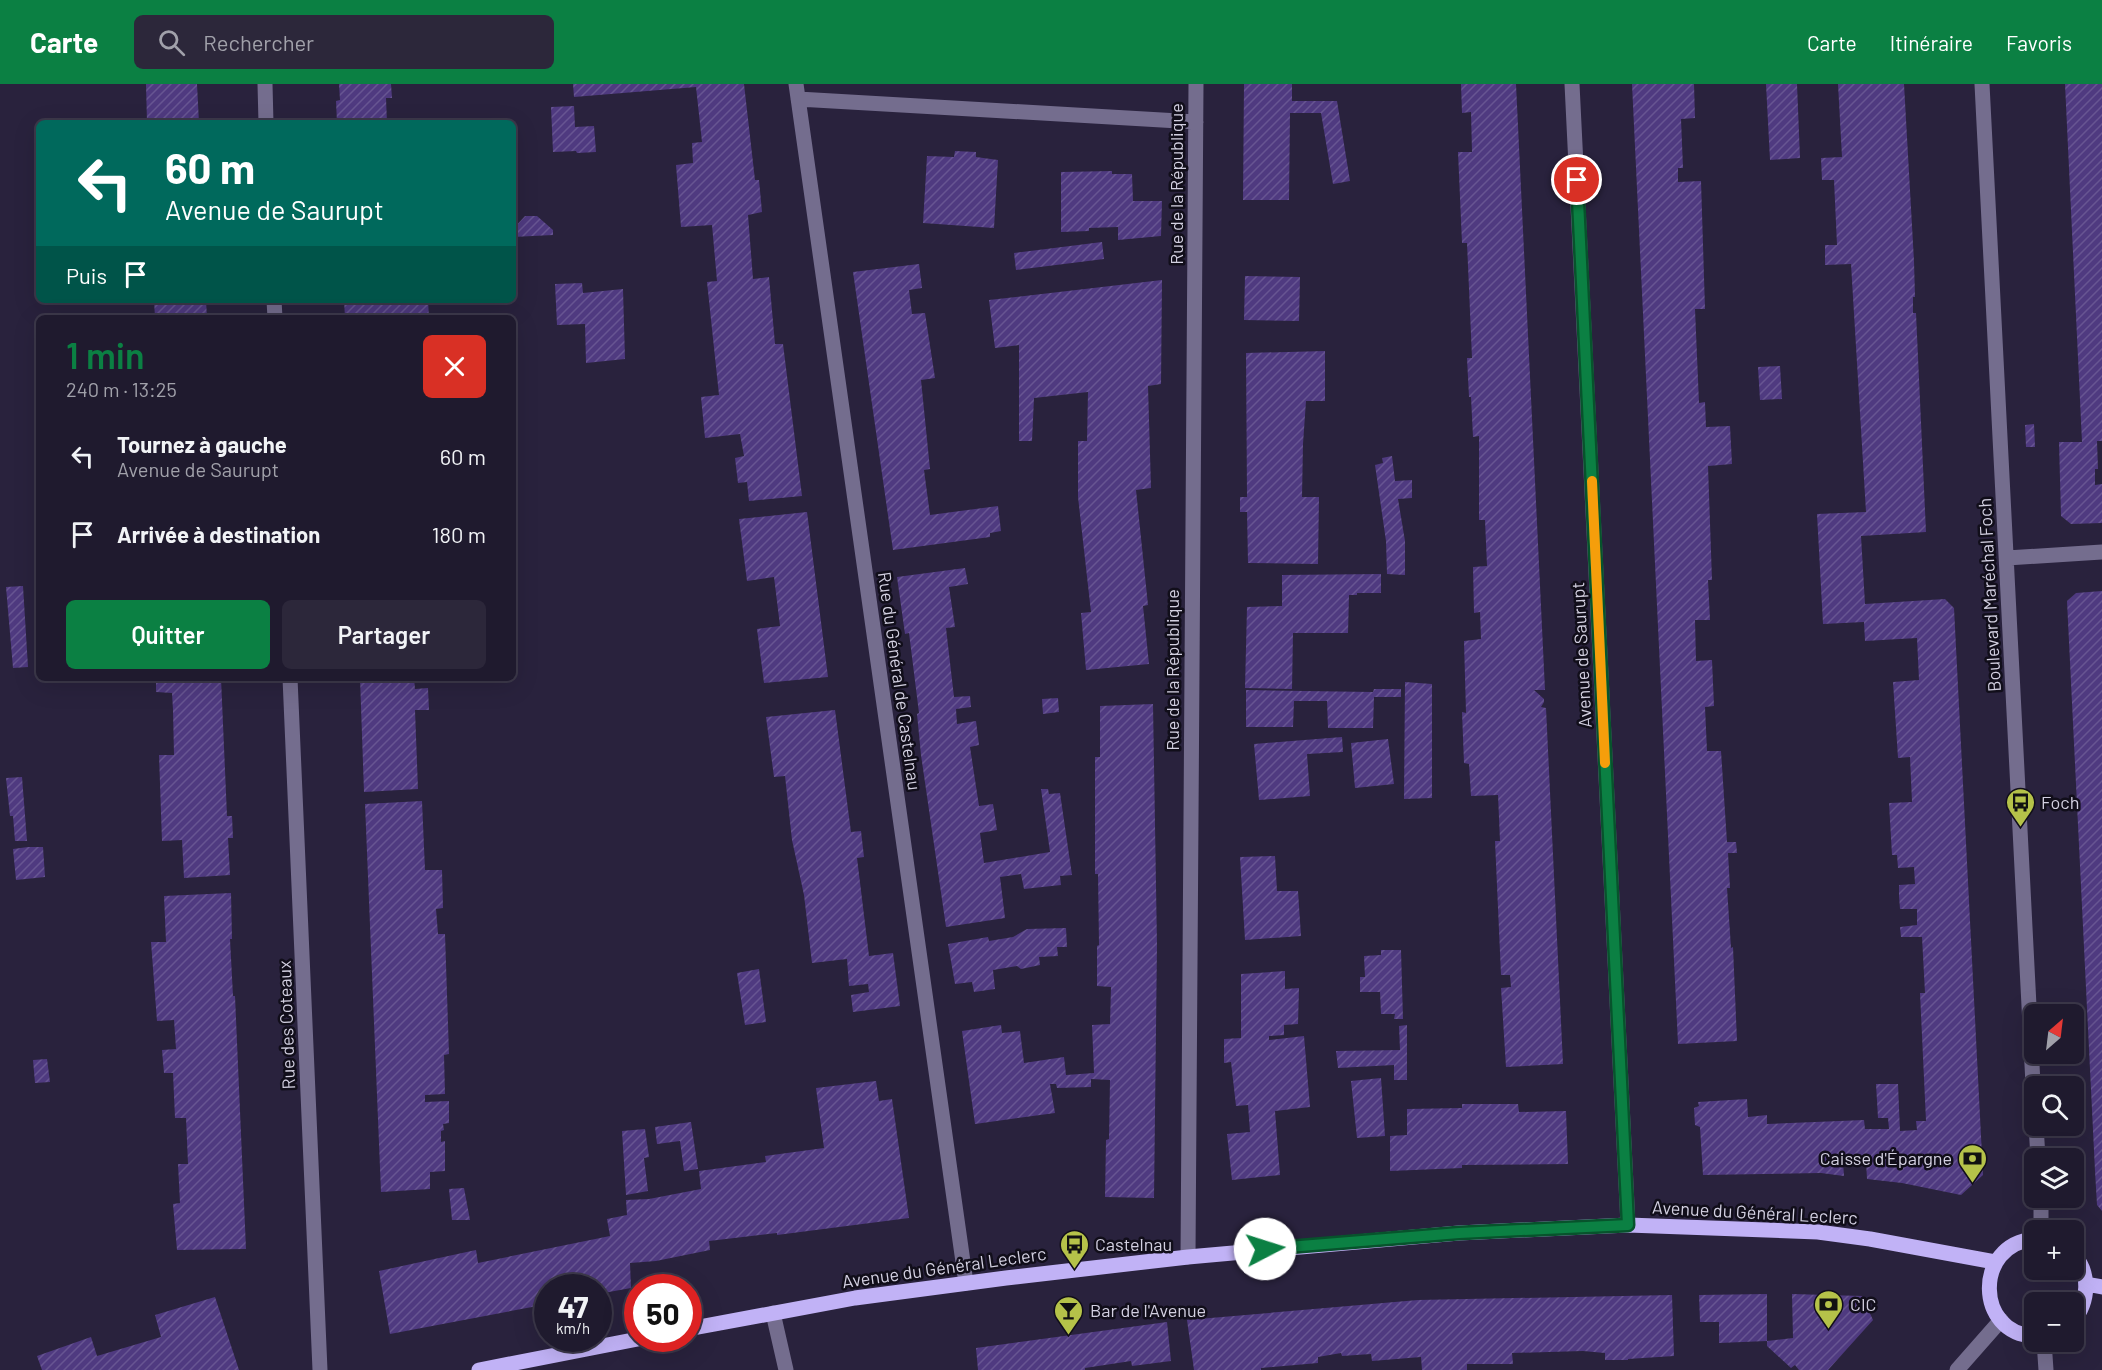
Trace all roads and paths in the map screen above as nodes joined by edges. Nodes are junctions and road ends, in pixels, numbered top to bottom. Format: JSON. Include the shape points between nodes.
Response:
{"nodes":[{"id":1,"x":265,"y":84,"type":"edge"},
{"id":2,"x":1196,"y":84,"type":"edge"},
{"id":3,"x":1572,"y":84,"type":"edge"},
{"id":4,"x":1982,"y":84,"type":"edge"},
{"id":5,"x":797,"y":91,"type":"edge"},
{"id":6,"x":266,"y":120,"type":"edge"},
{"id":7,"x":1196,"y":122,"type":"junction"},
{"id":8,"x":2102,"y":552,"type":"edge"},
{"id":9,"x":2007,"y":558,"type":"junction"},
{"id":10,"x":290,"y":681,"type":"edge"},
{"id":11,"x":2033,"y":1076,"type":"edge"},
{"id":12,"x":1628,"y":1225,"type":"junction"},
{"id":13,"x":2024,"y":1242,"type":"edge"},
{"id":14,"x":1188,"y":1257,"type":"junction"},
{"id":15,"x":1995,"y":1262,"type":"junction"},
{"id":16,"x":2084,"y":1271,"type":"edge"},
{"id":17,"x":966,"y":1283,"type":"junction"},
{"id":18,"x":2086,"y":1284,"type":"junction"},
{"id":19,"x":2102,"y":1287,"type":"edge"},
{"id":20,"x":2084,"y":1296,"type":"edge"},
{"id":21,"x":774,"y":1313,"type":"junction"},
{"id":22,"x":2001,"y":1320,"type":"junction"},
{"id":23,"x":702,"y":1326,"type":"edge"},
{"id":24,"x":2024,"y":1333,"type":"edge"},
{"id":25,"x":624,"y":1342,"type":"edge"},
{"id":26,"x":2045,"y":1352,"type":"edge"},
{"id":27,"x":320,"y":1370,"type":"edge"},
{"id":28,"x":479,"y":1370,"type":"edge"},
{"id":29,"x":786,"y":1370,"type":"edge"},
{"id":30,"x":1957,"y":1370,"type":"edge"},
{"id":31,"x":2046,"y":1370,"type":"edge"}],
"edges":[{"from":1,"to":6,"type":"street"},
{"from":2,"to":7,"type":"street","name":"Rue de la République"},
{"from":3,"to":12,"type":"street","name":"Avenue de Saurupt"},
{"from":4,"to":9,"type":"street","name":"Boulevard Maréchal Foch"},
{"from":5,"to":7,"type":"street"},
{"from":5,"to":17,"type":"street","name":"Rue du Général de Castelnau"},
{"from":7,"to":14,"type":"street","name":"Rue de la République"},
{"from":8,"to":9,"type":"street"},
{"from":9,"to":11,"type":"street","name":"Boulevard Maréchal Foch"},
{"from":10,"to":27,"type":"street","name":"Rue des Coteaux"},
{"from":12,"to":14,"type":"main road","name":"Avenue du Général Leclerc","via":[[1459,1233]]},
{"from":12,"to":15,"type":"main road","name":"Avenue du Général Leclerc","via":[[1818,1233],[1953,1252]]},
{"from":13,"to":15,"type":"main road","via":[[2004,1251]]},
{"from":14,"to":17,"type":"main road","name":"Avenue du Général Leclerc"},
{"from":15,"to":22,"type":"main road","via":[[1988,1292]]},
{"from":16,"to":18,"type":"main road"},
{"from":17,"to":21,"type":"main road","name":"Avenue du Général Leclerc"},
{"from":18,"to":19,"type":"main road"},
{"from":18,"to":20,"type":"main road"},
{"from":21,"to":23,"type":"main road","name":"Avenue du Général Leclerc"},
{"from":21,"to":29,"type":"street"},
{"from":22,"to":24,"type":"main road"},
{"from":22,"to":30,"type":"street"},
{"from":25,"to":28,"type":"main road"},
{"from":26,"to":31,"type":"street"}]}
